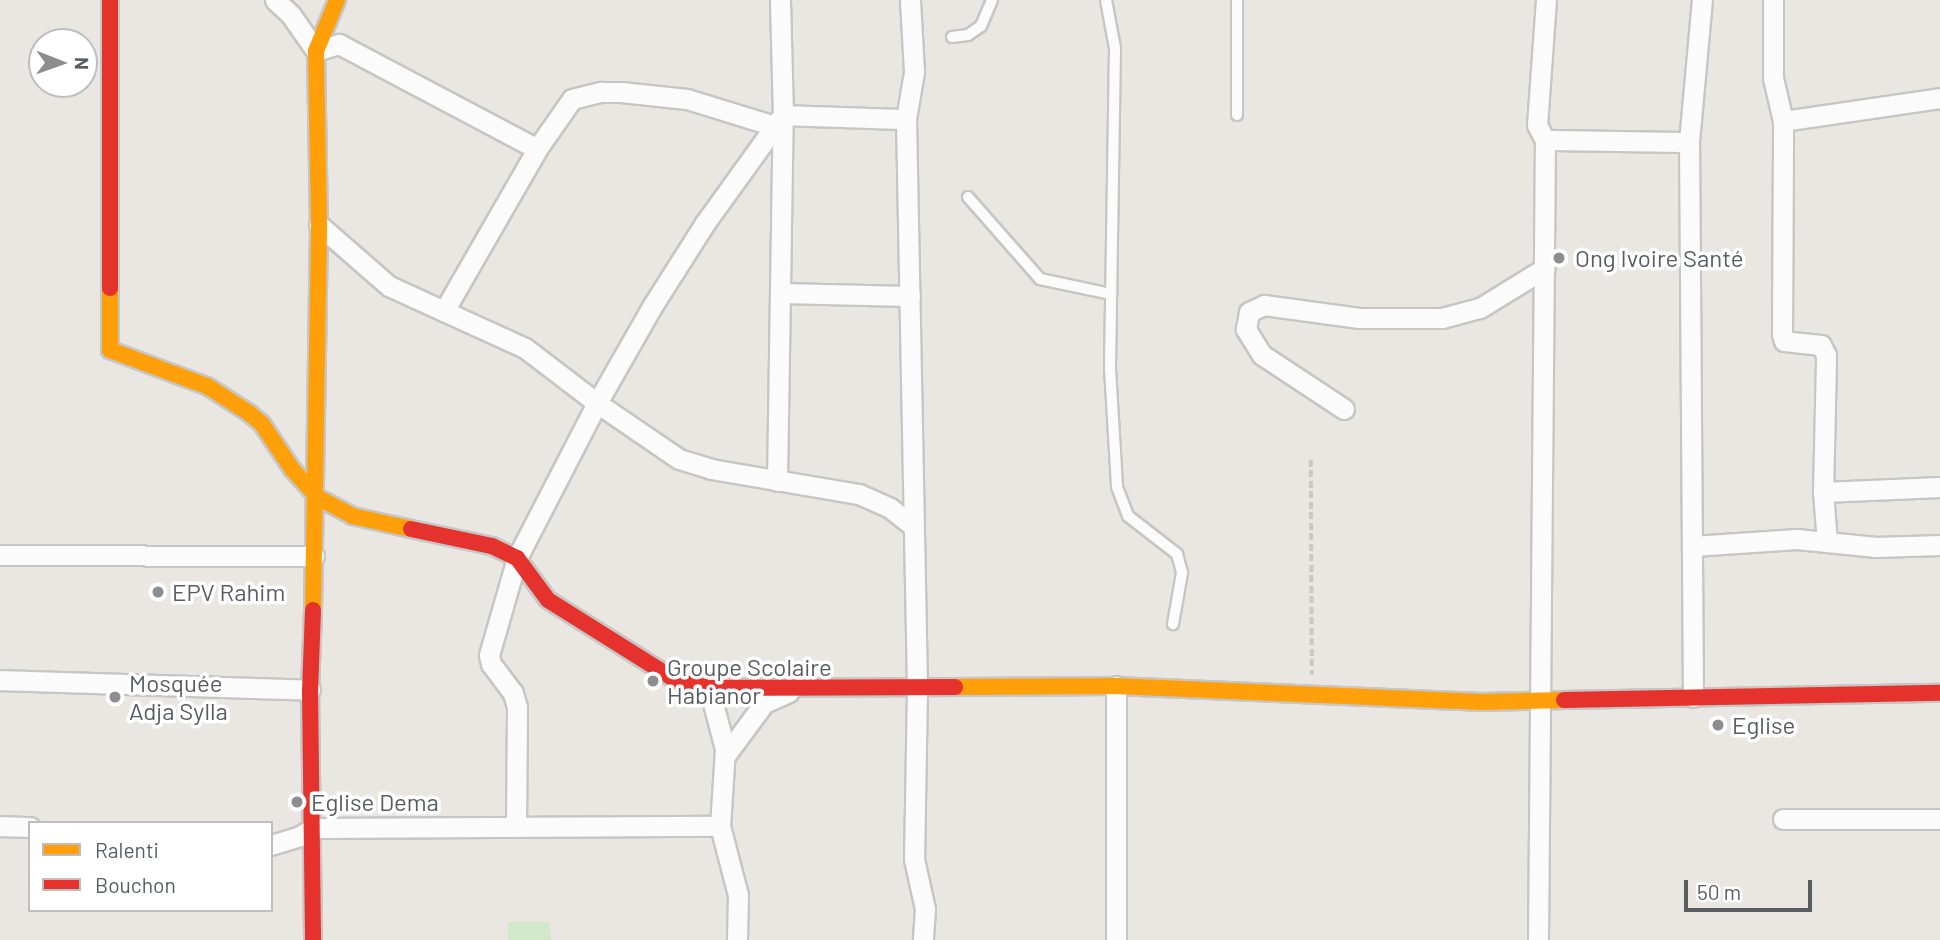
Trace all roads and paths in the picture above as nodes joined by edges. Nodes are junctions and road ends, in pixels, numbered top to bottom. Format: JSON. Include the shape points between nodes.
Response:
{"nodes":[{"id":1,"x":110,"y":0,"type":"edge"},
{"id":2,"x":275,"y":0,"type":"edge"},
{"id":3,"x":337,"y":0,"type":"edge"},
{"id":4,"x":780,"y":0,"type":"edge"},
{"id":5,"x":910,"y":0,"type":"edge"},
{"id":6,"x":992,"y":0,"type":"edge"},
{"id":7,"x":1106,"y":0,"type":"edge"},
{"id":8,"x":1237,"y":0,"type":"edge"},
{"id":9,"x":1546,"y":0,"type":"edge"},
{"id":10,"x":1702,"y":0,"type":"edge"},
{"id":11,"x":1773,"y":0,"type":"edge"},
{"id":12,"x":952,"y":37,"type":"dead end"},
{"id":13,"x":316,"y":51,"type":"junction"},
{"id":14,"x":1940,"y":98,"type":"edge"},
{"id":15,"x":1237,"y":115,"type":"dead end"},
{"id":16,"x":906,"y":119,"type":"junction"},
{"id":17,"x":779,"y":121,"type":"junction"},
{"id":18,"x":1783,"y":121,"type":"junction"},
{"id":19,"x":1545,"y":140,"type":"junction"},
{"id":20,"x":1689,"y":142,"type":"junction"},
{"id":21,"x":537,"y":149,"type":"junction"},
{"id":22,"x":968,"y":197,"type":"dead end"},
{"id":23,"x":319,"y":225,"type":"junction"},
{"id":24,"x":1545,"y":268,"type":"junction"},
{"id":25,"x":780,"y":293,"type":"junction"},
{"id":26,"x":1111,"y":294,"type":"junction"},
{"id":27,"x":909,"y":296,"type":"junction"},
{"id":28,"x":443,"y":312,"type":"junction"},
{"id":29,"x":597,"y":403,"type":"junction"},
{"id":30,"x":1344,"y":409,"type":"dead end"},
{"id":31,"x":1311,"y":460,"type":"dead end"},
{"id":32,"x":777,"y":481,"type":"junction"},
{"id":33,"x":1940,"y":487,"type":"edge"},
{"id":34,"x":1823,"y":492,"type":"junction"},
{"id":35,"x":317,"y":497,"type":"junction"},
{"id":36,"x":912,"y":525,"type":"junction"},
{"id":37,"x":1827,"y":542,"type":"junction"},
{"id":38,"x":1693,"y":545,"type":"junction"},
{"id":39,"x":1940,"y":545,"type":"edge"},
{"id":40,"x":0,"y":555,"type":"edge"},
{"id":41,"x":314,"y":556,"type":"junction"},
{"id":42,"x":517,"y":558,"type":"junction"},
{"id":43,"x":1173,"y":624,"type":"dead end"},
{"id":44,"x":0,"y":680,"type":"edge"},
{"id":45,"x":1116,"y":686,"type":"junction"},
{"id":46,"x":709,"y":688,"type":"junction"},
{"id":47,"x":797,"y":689,"type":"junction"},
{"id":48,"x":917,"y":689,"type":"junction"},
{"id":49,"x":310,"y":690,"type":"junction"},
{"id":50,"x":1940,"y":693,"type":"edge"},
{"id":51,"x":1311,"y":694,"type":"junction"},
{"id":52,"x":1693,"y":697,"type":"junction"},
{"id":53,"x":1541,"y":700,"type":"junction"},
{"id":54,"x":725,"y":757,"type":"junction"},
{"id":55,"x":1940,"y":819,"type":"edge"},
{"id":56,"x":1783,"y":820,"type":"dead end"},
{"id":57,"x":0,"y":826,"type":"edge"},
{"id":58,"x":516,"y":826,"type":"junction"},
{"id":59,"x":720,"y":826,"type":"junction"},
{"id":60,"x":28,"y":827,"type":"edge"},
{"id":61,"x":313,"y":828,"type":"junction"},
{"id":62,"x":273,"y":844,"type":"edge"},
{"id":63,"x":313,"y":940,"type":"edge"},
{"id":64,"x":737,"y":940,"type":"edge"},
{"id":65,"x":923,"y":940,"type":"edge"},
{"id":66,"x":1116,"y":940,"type":"edge"},
{"id":67,"x":1538,"y":940,"type":"edge"}],
"edges":[{"from":1,"to":35,"type":"street","via":[[110,350],[208,386],[249,413]]},
{"from":2,"to":13,"type":"street"},
{"from":3,"to":13,"type":"street"},
{"from":4,"to":17,"type":"street"},
{"from":5,"to":16,"type":"street","via":[[914,72]]},
{"from":6,"to":12,"type":"lane","via":[[981,26],[968,35]]},
{"from":7,"to":26,"type":"lane","via":[[1115,48]]},
{"from":8,"to":15,"type":"lane"},
{"from":9,"to":19,"type":"street","via":[[1537,125]]},
{"from":10,"to":20,"type":"street"},
{"from":11,"to":18,"type":"street","via":[[1773,78]]},
{"from":13,"to":21,"type":"street","via":[[339,44]]},
{"from":13,"to":23,"type":"street"},
{"from":14,"to":18,"type":"street"},
{"from":16,"to":17,"type":"street"},
{"from":16,"to":27,"type":"street"},
{"from":17,"to":21,"type":"street","via":[[687,100],[601,92],[572,99]]},
{"from":17,"to":25,"type":"street"},
{"from":17,"to":29,"type":"street","via":[[683,258]]},
{"from":18,"to":34,"type":"street","via":[[1782,334],[1784,341],[1821,345],[1826,355]]},
{"from":19,"to":20,"type":"street"},
{"from":19,"to":24,"type":"street"},
{"from":20,"to":38,"type":"street"},
{"from":21,"to":28,"type":"street"},
{"from":22,"to":26,"type":"lane","via":[[1040,279]]},
{"from":23,"to":28,"type":"street","via":[[388,286]]},
{"from":23,"to":35,"type":"street"},
{"from":24,"to":30,"type":"street","via":[[1480,308],[1442,318],[1359,318],[1264,305],[1249,312],[1246,329],[1262,355]]},
{"from":24,"to":53,"type":"street"},
{"from":25,"to":27,"type":"street"},
{"from":25,"to":32,"type":"street"},
{"from":26,"to":43,"type":"lane","via":[[1117,487],[1128,516],[1177,554],[1182,573]]},
{"from":27,"to":36,"type":"street"},
{"from":28,"to":29,"type":"street","via":[[525,348]]},
{"from":29,"to":32,"type":"street","via":[[679,459]]},
{"from":29,"to":42,"type":"street"},
{"from":31,"to":51,"type":"path"},
{"from":32,"to":36,"type":"street","via":[[859,494],[890,508]]},
{"from":33,"to":34,"type":"street"},
{"from":34,"to":37,"type":"street"},
{"from":35,"to":41,"type":"street"},
{"from":35,"to":42,"type":"street","via":[[352,516],[492,546]]},
{"from":36,"to":48,"type":"street"},
{"from":37,"to":38,"type":"street","via":[[1797,539]]},
{"from":37,"to":39,"type":"street","via":[[1876,547]]},
{"from":38,"to":52,"type":"street"},
{"from":40,"to":41,"type":"street"},
{"from":41,"to":49,"type":"street"},
{"from":42,"to":46,"type":"street","via":[[548,600],[677,681]]},
{"from":42,"to":58,"type":"street","via":[[489,655],[517,707]]},
{"from":44,"to":49,"type":"street"},
{"from":45,"to":48,"type":"street"},
{"from":45,"to":51,"type":"street"},
{"from":45,"to":66,"type":"street"},
{"from":46,"to":47,"type":"street"},
{"from":46,"to":54,"type":"street","via":[[722,728]]},
{"from":47,"to":48,"type":"street"},
{"from":47,"to":54,"type":"street","via":[[764,703]]},
{"from":48,"to":65,"type":"street","via":[[914,859],[925,909]]},
{"from":49,"to":61,"type":"street"},
{"from":50,"to":52,"type":"street"},
{"from":51,"to":53,"type":"street"},
{"from":52,"to":53,"type":"street"},
{"from":53,"to":67,"type":"street"},
{"from":54,"to":59,"type":"street"},
{"from":55,"to":56,"type":"street"},
{"from":57,"to":60,"type":"street"},
{"from":58,"to":59,"type":"street"},
{"from":58,"to":61,"type":"street"},
{"from":59,"to":64,"type":"street","via":[[738,895]]},
{"from":61,"to":62,"type":"street"},
{"from":61,"to":63,"type":"street"}]}
